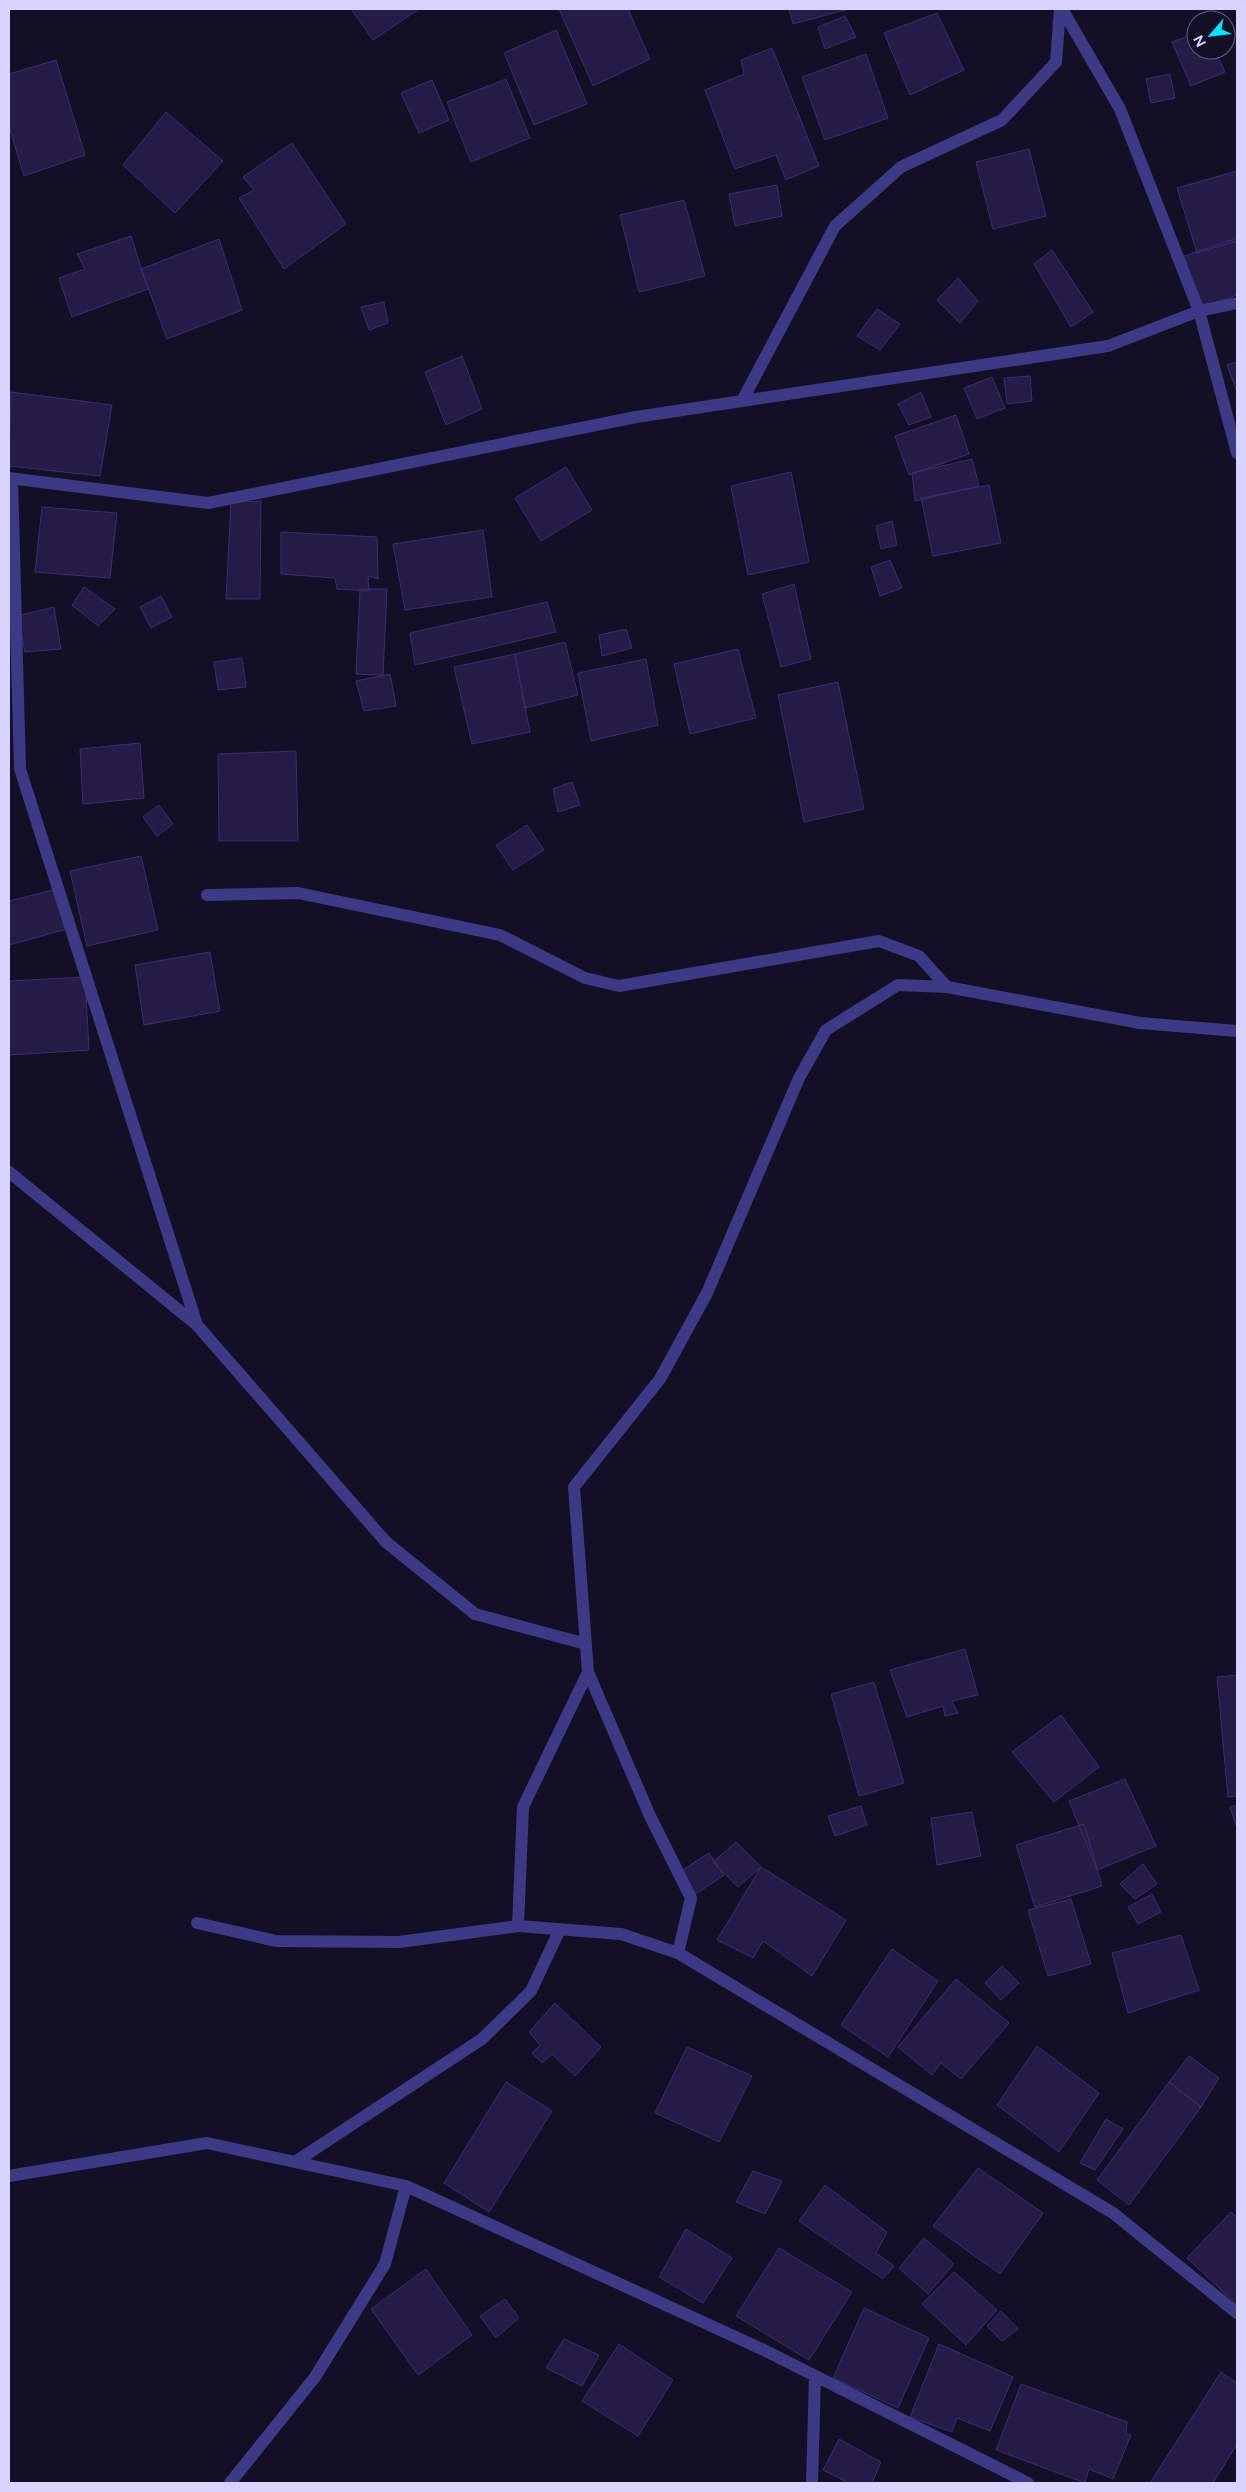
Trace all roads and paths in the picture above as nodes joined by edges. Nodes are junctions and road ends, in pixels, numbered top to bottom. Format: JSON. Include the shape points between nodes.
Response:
{"nodes":[{"id":1,"x":1061,"y":9,"type":"edge"},
{"id":2,"x":1237,"y":303,"type":"edge"},
{"id":3,"x":1199,"y":311,"type":"junction"},
{"id":4,"x":742,"y":401,"type":"junction"},
{"id":5,"x":1237,"y":453,"type":"edge"},
{"id":6,"x":10,"y":479,"type":"edge"},
{"id":7,"x":207,"y":895,"type":"dead end"},
{"id":8,"x":947,"y":987,"type":"junction"},
{"id":9,"x":1237,"y":1031,"type":"edge"},
{"id":10,"x":9,"y":1172,"type":"edge"},
{"id":11,"x":197,"y":1325,"type":"junction"},
{"id":12,"x":586,"y":1644,"type":"junction"},
{"id":13,"x":588,"y":1672,"type":"junction"},
{"id":14,"x":197,"y":1923,"type":"dead end"},
{"id":15,"x":518,"y":1926,"type":"junction"},
{"id":16,"x":560,"y":1929,"type":"junction"},
{"id":17,"x":678,"y":1953,"type":"junction"},
{"id":18,"x":295,"y":2162,"type":"junction"},
{"id":19,"x":9,"y":2176,"type":"edge"},
{"id":20,"x":406,"y":2186,"type":"junction"},
{"id":21,"x":1237,"y":2313,"type":"edge"},
{"id":22,"x":815,"y":2376,"type":"junction"},
{"id":23,"x":230,"y":2483,"type":"edge"},
{"id":24,"x":812,"y":2483,"type":"edge"},
{"id":25,"x":1028,"y":2483,"type":"edge"}],
"edges":[{"from":1,"to":3,"type":"street","via":[[1120,109]]},
{"from":1,"to":4,"type":"street","via":[[1056,62],[1002,120],[901,168],[835,226]]},
{"from":2,"to":3,"type":"street"},
{"from":3,"to":4,"type":"street","via":[[1108,346]]},
{"from":3,"to":5,"type":"street"},
{"from":4,"to":6,"type":"street","via":[[636,417],[208,503]]},
{"from":6,"to":11,"type":"street","via":[[20,769]]},
{"from":7,"to":8,"type":"street","via":[[298,893],[500,935],[585,978],[619,986],[879,941],[919,956]]},
{"from":8,"to":9,"type":"street","via":[[1140,1023]]},
{"from":8,"to":12,"type":"street","via":[[898,985],[826,1030],[799,1078],[707,1293],[660,1379],[574,1487]]},
{"from":10,"to":11,"type":"street"},
{"from":11,"to":12,"type":"street","via":[[386,1542],[475,1614]]},
{"from":12,"to":13,"type":"street"},
{"from":13,"to":15,"type":"street","via":[[523,1807]]},
{"from":13,"to":17,"type":"street","via":[[650,1816],[691,1898]]},
{"from":14,"to":15,"type":"street","via":[[276,1941],[399,1942]]},
{"from":15,"to":16,"type":"street"},
{"from":16,"to":17,"type":"street","via":[[621,1934]]},
{"from":16,"to":18,"type":"street","via":[[531,1991],[482,2039]]},
{"from":17,"to":21,"type":"street","via":[[1113,2213]]},
{"from":18,"to":19,"type":"street","via":[[207,2143]]},
{"from":18,"to":20,"type":"street"},
{"from":20,"to":22,"type":"street"},
{"from":20,"to":23,"type":"street","via":[[384,2264],[315,2377]]},
{"from":22,"to":24,"type":"street"},
{"from":22,"to":25,"type":"street"}]}
